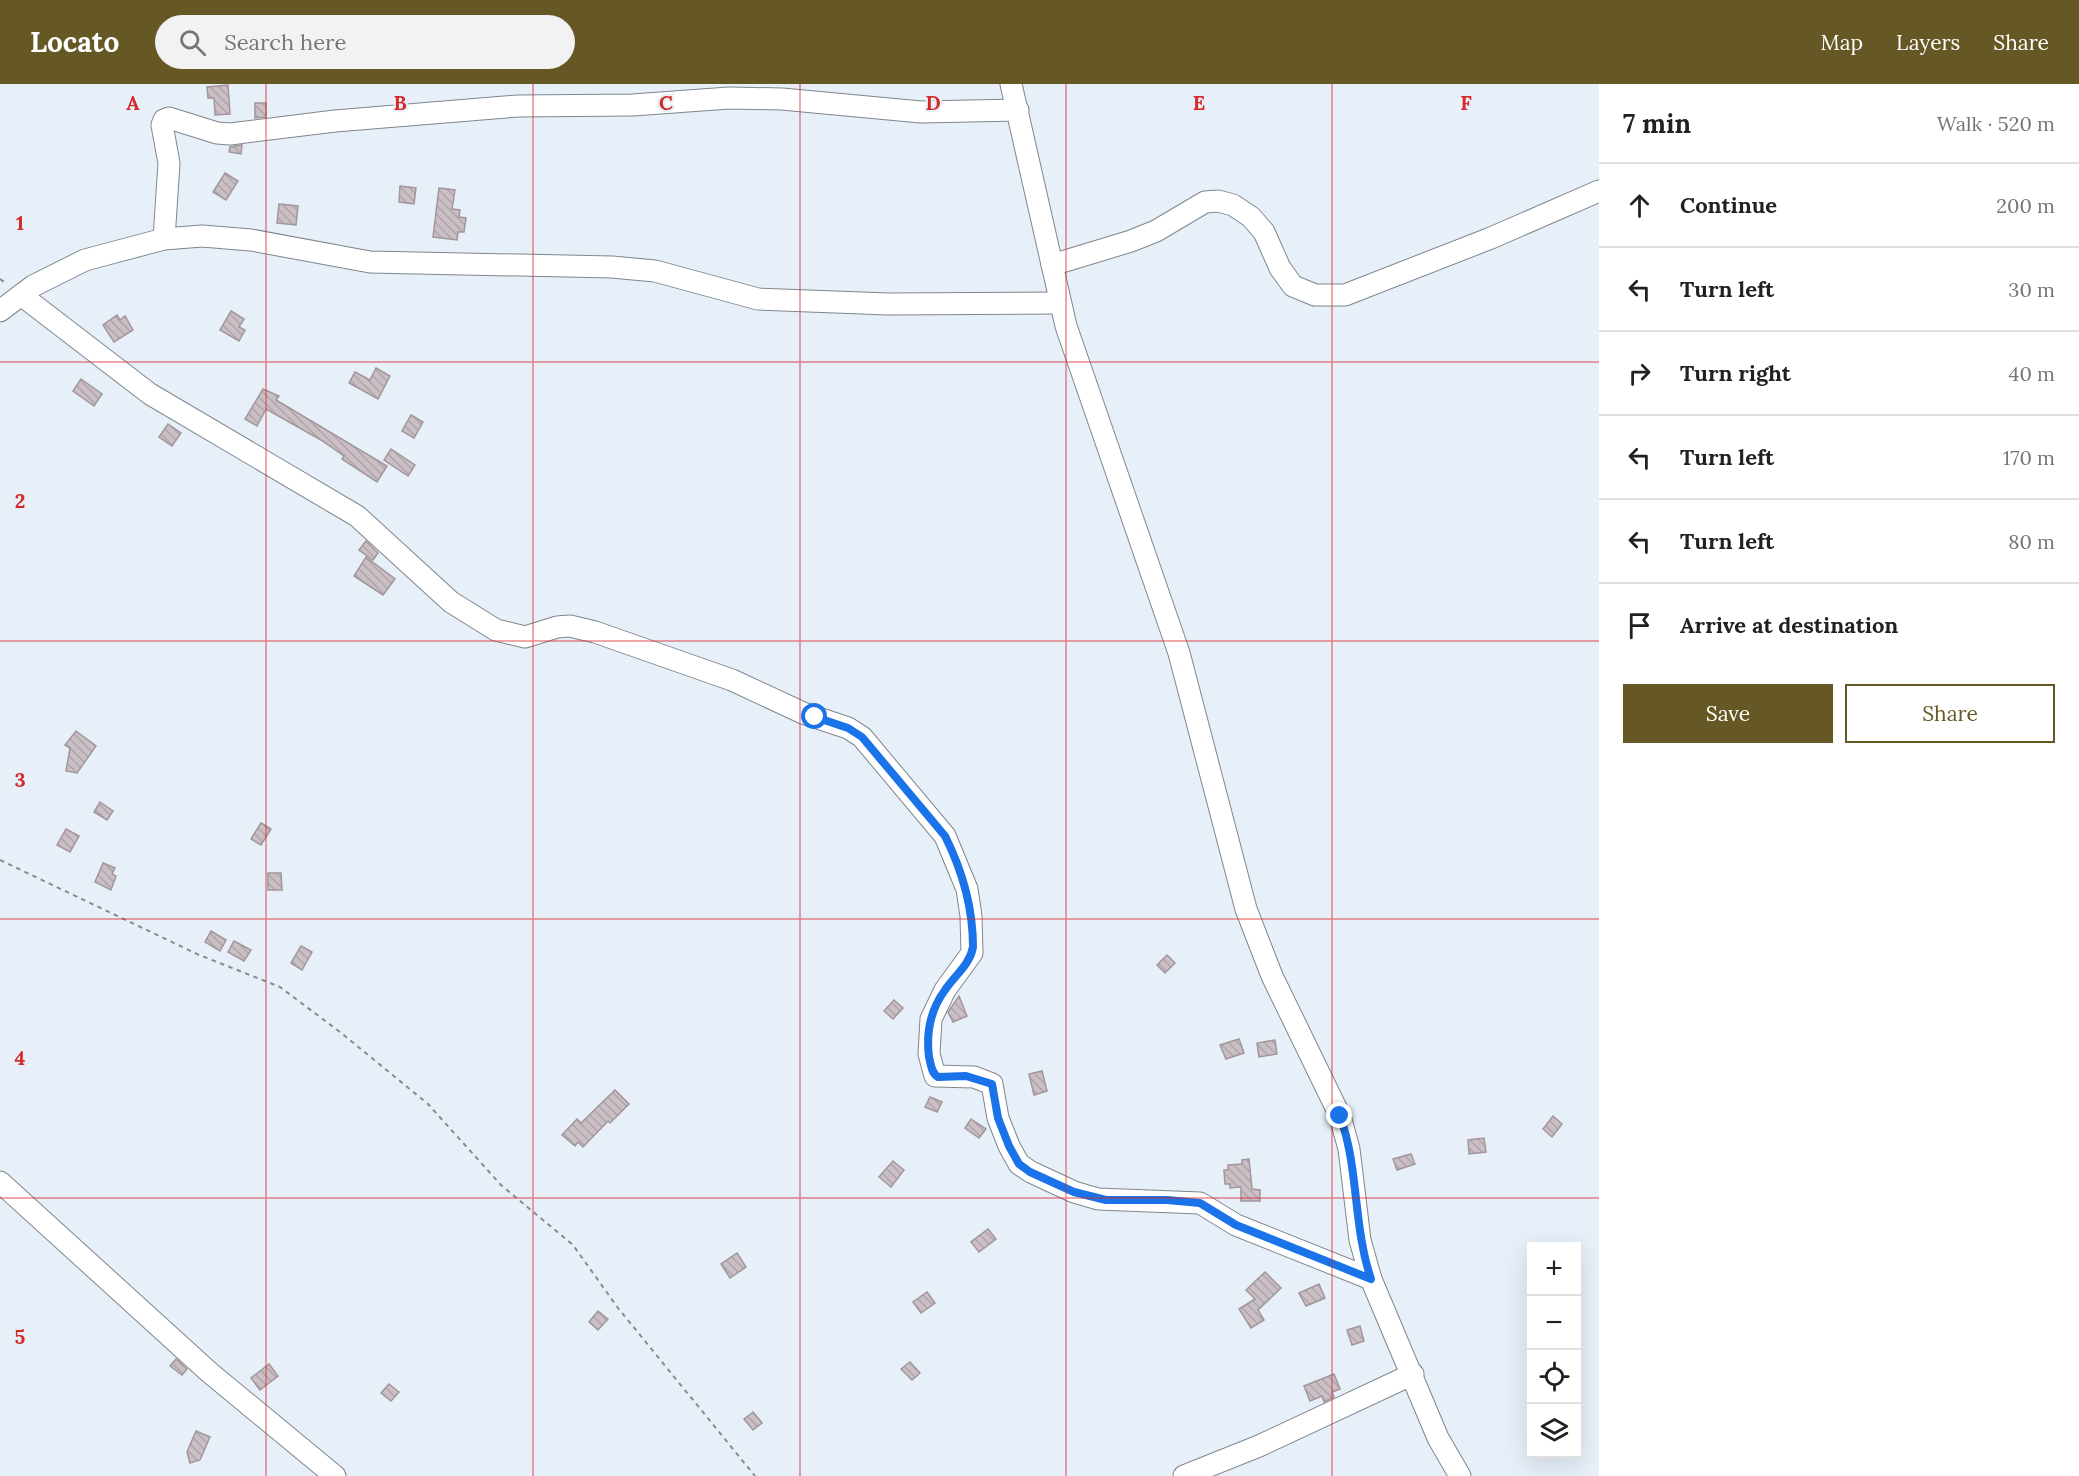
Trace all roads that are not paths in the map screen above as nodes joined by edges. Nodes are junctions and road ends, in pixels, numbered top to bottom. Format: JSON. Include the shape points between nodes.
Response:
{"nodes":[{"id":1,"x":1011,"y":84,"type":"edge"},
{"id":2,"x":1018,"y":110,"type":"junction"},
{"id":3,"x":1599,"y":191,"type":"edge"},
{"id":4,"x":164,"y":239,"type":"junction"},
{"id":5,"x":1052,"y":265,"type":"junction"},
{"id":6,"x":21,"y":295,"type":"junction"},
{"id":7,"x":1060,"y":303,"type":"junction"},
{"id":8,"x":0,"y":311,"type":"edge"},
{"id":9,"x":0,"y":1182,"type":"edge"},
{"id":10,"x":1371,"y":1279,"type":"junction"},
{"id":11,"x":1413,"y":1374,"type":"junction"},
{"id":12,"x":335,"y":1476,"type":"edge"},
{"id":13,"x":1184,"y":1476,"type":"edge"},
{"id":14,"x":1460,"y":1476,"type":"edge"}],
"edges":[{"from":1,"to":2,"type":"street"},
{"from":2,"to":4,"type":"street","via":[[911,112],[782,99],[729,98],[633,105],[518,106],[230,134],[169,118],[162,125],[169,162]]},
{"from":2,"to":5,"type":"street"},
{"from":3,"to":5,"type":"street","via":[[1345,295],[1316,295],[1293,286],[1264,232],[1233,205],[1218,201],[1205,202],[1131,241]]},
{"from":4,"to":6,"type":"street","via":[[85,260]]},
{"from":4,"to":7,"type":"street","via":[[226,237],[409,265],[644,270],[768,300]]},
{"from":5,"to":7,"type":"street"},
{"from":6,"to":8,"type":"street"},
{"from":6,"to":10,"type":"street","via":[[150,394],[357,516],[451,602],[496,630],[525,638],[557,627],[595,632],[732,680],[858,733],[945,836],[967,889],[972,952],[931,1018],[929,1054],[935,1076],[974,1077],[992,1084],[998,1118],[1015,1158],[1023,1168],[1050,1182],[1106,1200],[1200,1203],[1236,1225]]},
{"from":7,"to":10,"type":"street","via":[[1179,653],[1246,909],[1272,976],[1346,1132],[1360,1240]]},
{"from":9,"to":12,"type":"street","via":[[209,1372]]},
{"from":10,"to":11,"type":"street"},
{"from":11,"to":13,"type":"street","via":[[1259,1446]]},
{"from":11,"to":14,"type":"street","via":[[1438,1438]]}]}
